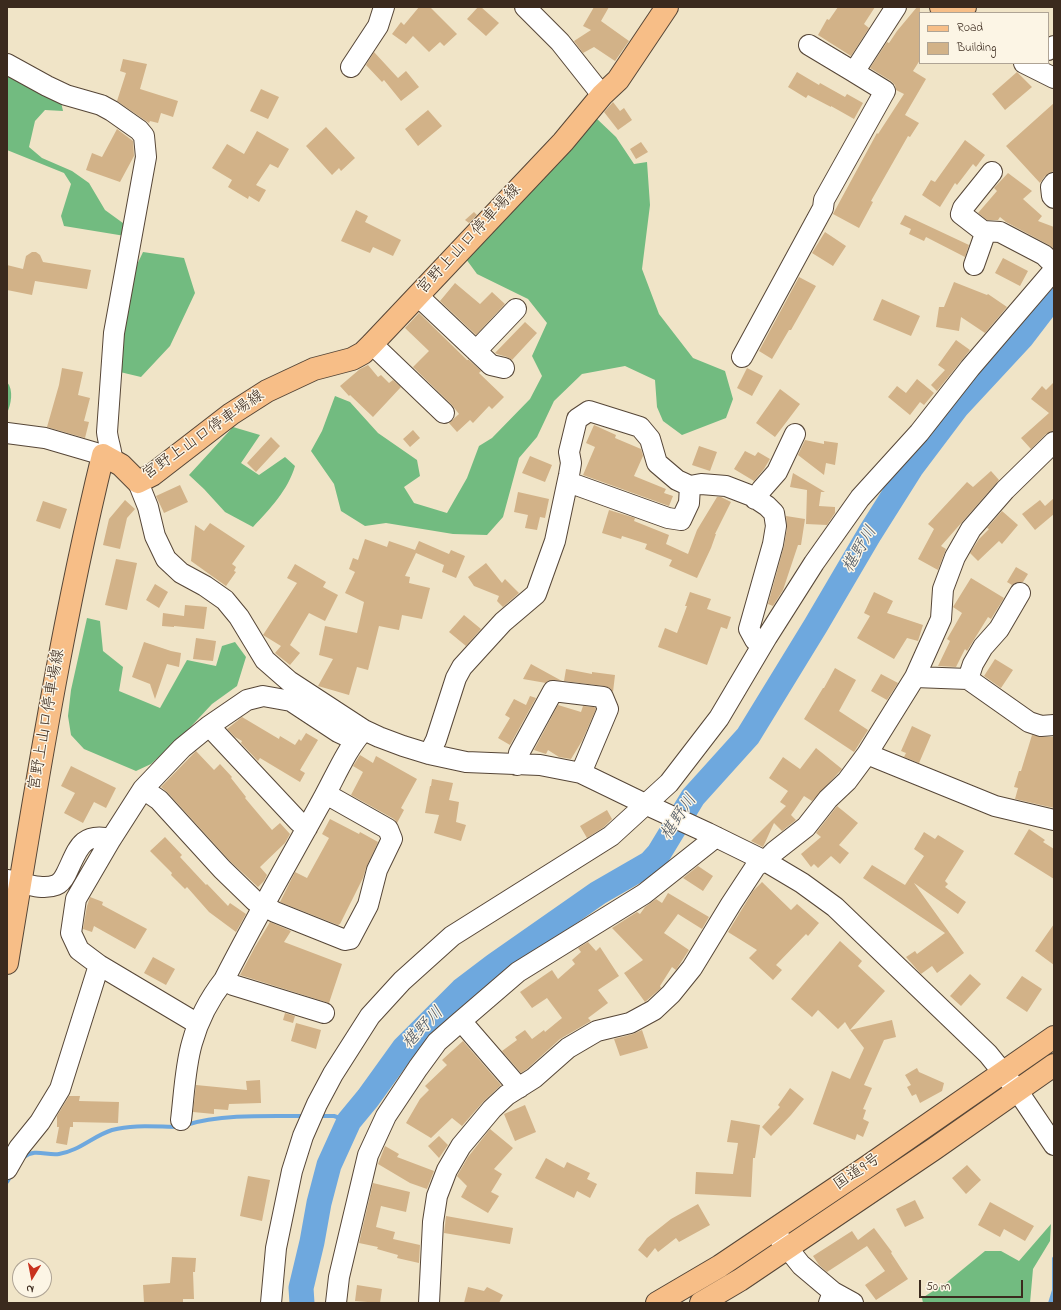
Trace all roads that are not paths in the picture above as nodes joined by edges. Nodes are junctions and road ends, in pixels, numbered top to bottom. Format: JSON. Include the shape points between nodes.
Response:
{"nodes":[{"id":1,"x":384,"y":7,"type":"edge"},
{"id":2,"x":525,"y":7,"type":"edge"},
{"id":3,"x":667,"y":7,"type":"edge"},
{"id":4,"x":896,"y":7,"type":"edge"},
{"id":5,"x":809,"y":45,"type":"dead end"},
{"id":6,"x":7,"y":64,"type":"edge"},
{"id":7,"x":1029,"y":64,"type":"edge"},
{"id":8,"x":352,"y":67,"type":"dead end"},
{"id":9,"x":854,"y":72,"type":"junction"},
{"id":10,"x":1054,"y":78,"type":"edge"},
{"id":11,"x":602,"y":95,"type":"junction"},
{"id":12,"x":992,"y":172,"type":"dead end"},
{"id":13,"x":1054,"y":183,"type":"edge"},
{"id":14,"x":1054,"y":198,"type":"edge"},
{"id":15,"x":986,"y":231,"type":"junction"},
{"id":16,"x":974,"y":265,"type":"dead end"},
{"id":17,"x":1054,"y":265,"type":"edge"},
{"id":18,"x":1054,"y":270,"type":"edge"},
{"id":19,"x":418,"y":296,"type":"junction"},
{"id":20,"x":516,"y":309,"type":"dead end"},
{"id":21,"x":372,"y":344,"type":"junction"},
{"id":22,"x":476,"y":351,"type":"junction"},
{"id":23,"x":742,"y":357,"type":"dead end"},
{"id":24,"x":504,"y":368,"type":"dead end"},
{"id":25,"x":444,"y":413,"type":"dead end"},
{"id":26,"x":7,"y":433,"type":"edge"},
{"id":27,"x":795,"y":434,"type":"dead end"},
{"id":28,"x":1054,"y":442,"type":"edge"},
{"id":29,"x":108,"y":458,"type":"junction"},
{"id":30,"x":138,"y":482,"type":"junction"},
{"id":31,"x":568,"y":482,"type":"junction"},
{"id":32,"x":690,"y":486,"type":"junction"},
{"id":33,"x":756,"y":499,"type":"junction"},
{"id":34,"x":1020,"y":593,"type":"dead end"},
{"id":35,"x":762,"y":644,"type":"junction"},
{"id":36,"x":915,"y":677,"type":"junction"},
{"id":37,"x":968,"y":679,"type":"junction"},
{"id":38,"x":1054,"y":725,"type":"edge"},
{"id":39,"x":209,"y":726,"type":"junction"},
{"id":40,"x":359,"y":735,"type":"junction"},
{"id":41,"x":429,"y":754,"type":"junction"},
{"id":42,"x":867,"y":754,"type":"junction"},
{"id":43,"x":517,"y":764,"type":"junction"},
{"id":44,"x":581,"y":773,"type":"junction"},
{"id":45,"x":143,"y":788,"type":"junction"},
{"id":46,"x":326,"y":794,"type":"junction"},
{"id":47,"x":648,"y":805,"type":"junction"},
{"id":48,"x":1054,"y":820,"type":"edge"},
{"id":49,"x":307,"y":828,"type":"junction"},
{"id":50,"x":712,"y":835,"type":"junction"},
{"id":51,"x":111,"y":839,"type":"junction"},
{"id":52,"x":765,"y":861,"type":"junction"},
{"id":53,"x":14,"y":881,"type":"edge"},
{"id":54,"x":263,"y":906,"type":"junction"},
{"id":55,"x":7,"y":963,"type":"edge"},
{"id":56,"x":99,"y":965,"type":"junction"},
{"id":57,"x":224,"y":980,"type":"junction"},
{"id":58,"x":324,"y":1013,"type":"dead end"},
{"id":59,"x":461,"y":1021,"type":"junction"},
{"id":60,"x":198,"y":1024,"type":"junction"},
{"id":61,"x":1054,"y":1037,"type":"edge"},
{"id":62,"x":1054,"y":1065,"type":"edge"},
{"id":63,"x":1004,"y":1072,"type":"junction"},
{"id":64,"x":519,"y":1088,"type":"junction"},
{"id":65,"x":1017,"y":1090,"type":"junction"},
{"id":66,"x":181,"y":1120,"type":"dead end"},
{"id":67,"x":303,"y":1136,"type":"junction"},
{"id":68,"x":1054,"y":1145,"type":"edge"},
{"id":69,"x":7,"y":1169,"type":"edge"},
{"id":70,"x":773,"y":1230,"type":"junction"},
{"id":71,"x":788,"y":1248,"type":"junction"},
{"id":72,"x":831,"y":1297,"type":"edge"},
{"id":73,"x":257,"y":1303,"type":"edge"},
{"id":74,"x":271,"y":1303,"type":"edge"},
{"id":75,"x":336,"y":1303,"type":"edge"},
{"id":76,"x":429,"y":1303,"type":"edge"},
{"id":77,"x":657,"y":1303,"type":"edge"},
{"id":78,"x":702,"y":1303,"type":"edge"},
{"id":79,"x":853,"y":1303,"type":"edge"}],
"edges":[{"from":1,"to":8,"type":"street","via":[[378,26]]},
{"from":2,"to":11,"type":"street","via":[[560,42]]},
{"from":3,"to":11,"type":"main road","name":"宮野上山口停車場線","via":[[618,80]]},
{"from":4,"to":9,"type":"street"},
{"from":5,"to":9,"type":"street"},
{"from":6,"to":29,"type":"street","via":[[66,95],[106,108],[144,136],[146,157],[114,333],[107,432],[112,454]]},
{"from":7,"to":10,"type":"street"},
{"from":9,"to":23,"type":"street","via":[[886,91],[824,200],[823,208]]},
{"from":11,"to":19,"type":"main road","name":"宮野上山口停車場線","via":[[563,142]]},
{"from":12,"to":15,"type":"street","via":[[961,214]]},
{"from":13,"to":14,"type":"street","via":[[1051,187]]},
{"from":15,"to":16,"type":"street"},
{"from":15,"to":17,"type":"street","via":[[1000,232],[1044,255]]},
{"from":18,"to":35,"type":"street","via":[[970,368],[919,433],[860,498]]},
{"from":19,"to":21,"type":"main road","name":"宮野上山口停車場線"},
{"from":19,"to":22,"type":"street"},
{"from":20,"to":22,"type":"street"},
{"from":21,"to":25,"type":"street"},
{"from":21,"to":30,"type":"main road","name":"宮野上山口停車場線","via":[[352,359],[314,369],[267,392],[231,414],[152,475]]},
{"from":22,"to":24,"type":"street","via":[[490,365]]},
{"from":26,"to":29,"type":"street","via":[[45,438]]},
{"from":27,"to":33,"type":"street","via":[[777,472]]},
{"from":28,"to":36,"type":"street","via":[[971,529],[954,557],[943,589],[941,619]]},
{"from":29,"to":30,"type":"main road","name":"宮野上山口停車場線"},
{"from":29,"to":53,"type":"main road","name":"宮野上山口停車場線","via":[[86,524]]},
{"from":30,"to":40,"type":"street","via":[[148,507],[155,536],[166,559],[181,573],[225,600],[239,617],[265,660]]},
{"from":31,"to":32,"type":"street","via":[[668,518],[681,520],[689,503]]},
{"from":31,"to":32,"type":"street","via":[[571,463],[569,452],[577,419],[589,411],[640,427],[650,439],[658,463],[677,480]]},
{"from":31,"to":41,"type":"street","via":[[556,541],[536,594],[504,622],[462,667]]},
{"from":32,"to":33,"type":"street","via":[[726,486]]},
{"from":33,"to":35,"type":"street","via":[[774,513],[776,526],[749,629],[755,640]]},
{"from":34,"to":37,"type":"street","via":[[999,629],[983,647]]},
{"from":35,"to":47,"type":"street","via":[[719,718],[669,783]]},
{"from":36,"to":37,"type":"street"},
{"from":36,"to":42,"type":"street"},
{"from":37,"to":38,"type":"street","via":[[1029,722],[1041,726]]},
{"from":39,"to":40,"type":"street","via":[[247,700],[263,696],[291,701],[338,732]]},
{"from":39,"to":45,"type":"street","via":[[182,748]]},
{"from":39,"to":49,"type":"street","via":[[298,822]]},
{"from":40,"to":41,"type":"street","via":[[379,737]]},
{"from":40,"to":46,"type":"street"},
{"from":41,"to":43,"type":"street","via":[[466,762]]},
{"from":42,"to":48,"type":"street","via":[[995,806]]},
{"from":42,"to":52,"type":"street","via":[[806,827]]},
{"from":43,"to":44,"type":"street"},
{"from":43,"to":44,"type":"street","via":[[519,753],[553,691],[603,697],[608,708]]},
{"from":44,"to":47,"type":"street"},
{"from":45,"to":51,"type":"street"},
{"from":45,"to":54,"type":"street","via":[[159,800],[222,869]]},
{"from":46,"to":49,"type":"street"},
{"from":46,"to":54,"type":"street","via":[[388,829],[392,839],[377,870],[368,905],[350,939],[345,940]]},
{"from":47,"to":50,"type":"street"},
{"from":47,"to":67,"type":"street","via":[[611,836],[452,936],[402,981],[370,1016],[333,1074]]},
{"from":49,"to":54,"type":"street"},
{"from":50,"to":52,"type":"street"},
{"from":50,"to":59,"type":"street","via":[[644,894],[518,972]]},
{"from":51,"to":53,"type":"street","via":[[91,837],[81,846],[64,878],[57,885],[33,885]]},
{"from":51,"to":56,"type":"street","via":[[76,899],[71,933],[79,950]]},
{"from":52,"to":63,"type":"street","via":[[802,882],[835,907]]},
{"from":52,"to":64,"type":"street","via":[[756,866],[692,968],[654,1010],[630,1022],[597,1031],[568,1048]]},
{"from":53,"to":55,"type":"main road","name":"宮野上山口停車場線"},
{"from":54,"to":57,"type":"street"},
{"from":56,"to":60,"type":"street"},
{"from":56,"to":69,"type":"street","via":[[60,1089]]},
{"from":57,"to":58,"type":"street"},
{"from":57,"to":60,"type":"street"},
{"from":59,"to":64,"type":"street"},
{"from":59,"to":75,"type":"street","via":[[437,1042],[418,1068],[386,1116],[368,1155],[339,1277]]},
{"from":60,"to":66,"type":"street","via":[[191,1045]]},
{"from":61,"to":63,"type":"main road","name":"国道9号"},
{"from":62,"to":65,"type":"main road","name":"国道9号"},
{"from":63,"to":65,"type":"street"},
{"from":63,"to":70,"type":"main road","name":"国道9号"},
{"from":64,"to":76,"type":"street","via":[[492,1109],[461,1146],[447,1170],[437,1196],[433,1222]]},
{"from":65,"to":68,"type":"street"},
{"from":65,"to":71,"type":"main road","name":"国道9号"},
{"from":67,"to":73,"type":"street","via":[[288,1137],[262,1255]]},
{"from":67,"to":74,"type":"street","via":[[292,1171],[276,1248]]},
{"from":70,"to":71,"type":"street"},
{"from":70,"to":77,"type":"main road","name":"国道9号","via":[[720,1266]]},
{"from":71,"to":72,"type":"street","via":[[800,1266]]},
{"from":71,"to":78,"type":"main road","name":"国道9号"},
{"from":72,"to":79,"type":"street"}]}
